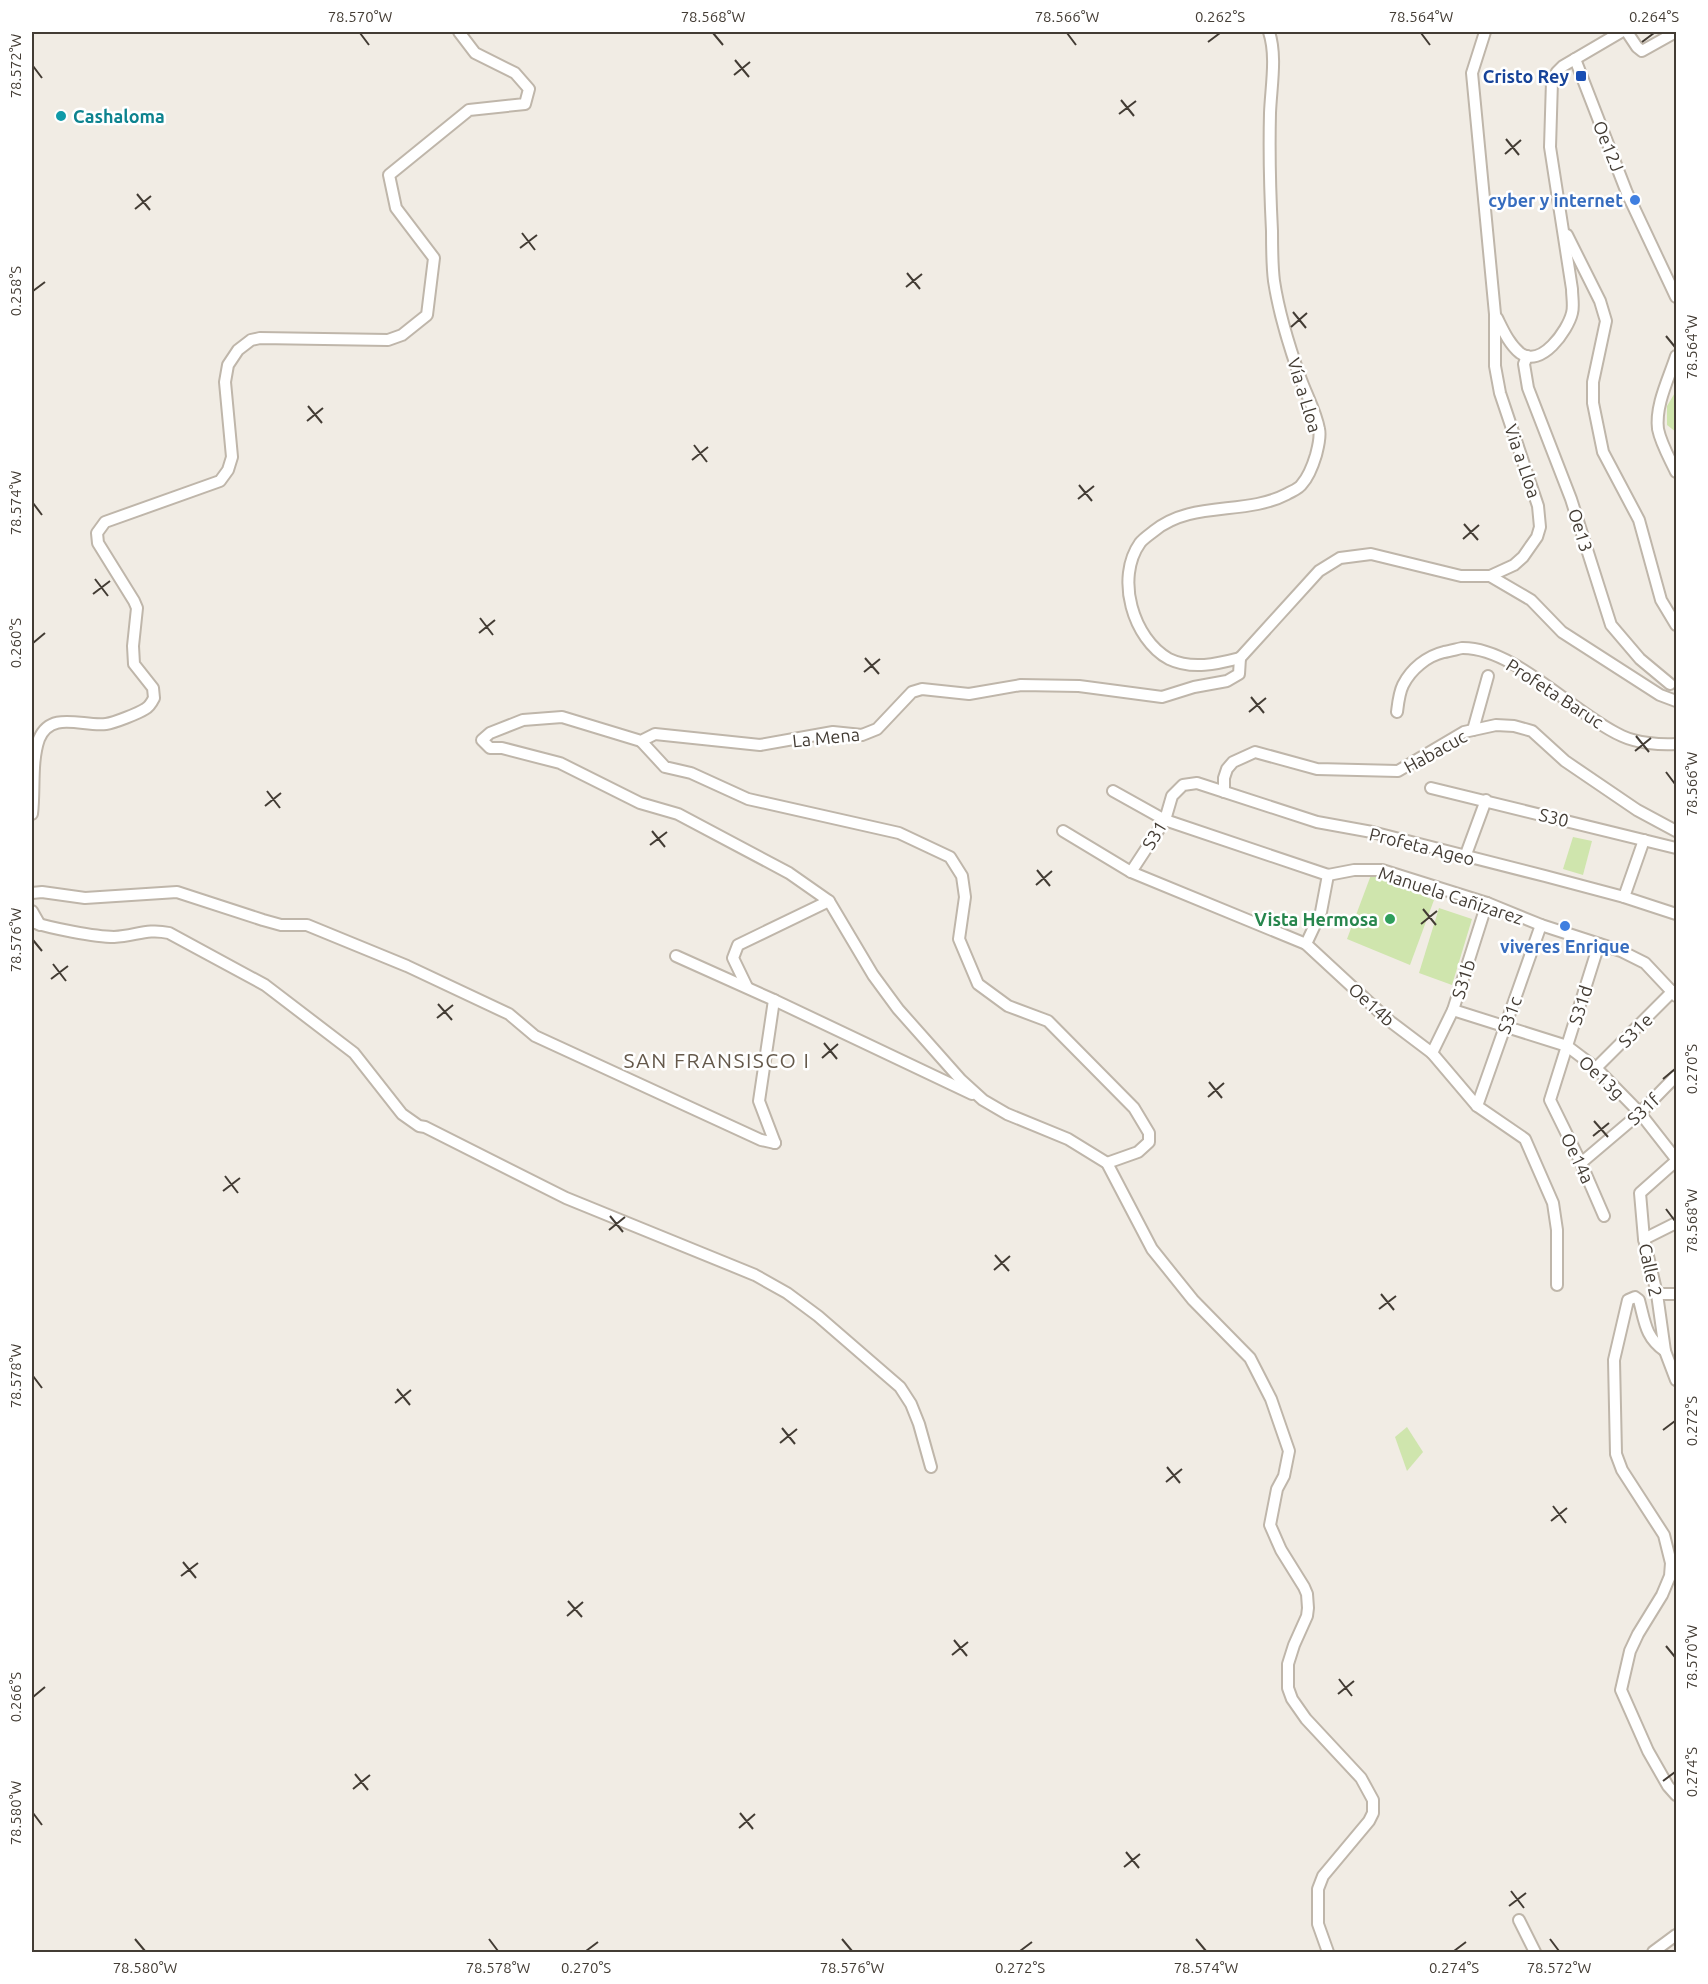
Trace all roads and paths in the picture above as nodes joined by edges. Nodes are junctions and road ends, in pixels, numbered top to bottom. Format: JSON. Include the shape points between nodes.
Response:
{"nodes":[{"id":1,"x":459,"y":32,"type":"edge"},
{"id":2,"x":1269,"y":32,"type":"edge"},
{"id":3,"x":1485,"y":32,"type":"edge"},
{"id":4,"x":1621,"y":32,"type":"edge"},
{"id":5,"x":1627,"y":32,"type":"edge"},
{"id":6,"x":1676,"y":32,"type":"edge"},
{"id":7,"x":1575,"y":59,"type":"junction"},
{"id":8,"x":1563,"y":227,"type":"junction"},
{"id":9,"x":1677,"y":297,"type":"edge"},
{"id":10,"x":1496,"y":314,"type":"junction"},
{"id":11,"x":1527,"y":356,"type":"junction"},
{"id":12,"x":1677,"y":356,"type":"edge"},
{"id":13,"x":1677,"y":472,"type":"edge"},
{"id":14,"x":1490,"y":576,"type":"junction"},
{"id":15,"x":1677,"y":625,"type":"edge"},
{"id":16,"x":1240,"y":658,"type":"junction"},
{"id":17,"x":1488,"y":676,"type":"dead end"},
{"id":18,"x":1633,"y":678,"type":"junction"},
{"id":19,"x":1673,"y":684,"type":"edge"},
{"id":20,"x":1677,"y":701,"type":"edge"},
{"id":21,"x":1397,"y":712,"type":"dead end"},
{"id":22,"x":1473,"y":730,"type":"junction"},
{"id":23,"x":640,"y":741,"type":"junction"},
{"id":24,"x":1677,"y":744,"type":"edge"},
{"id":25,"x":1431,"y":788,"type":"dead end"},
{"id":26,"x":1113,"y":791,"type":"dead end"},
{"id":27,"x":1224,"y":792,"type":"junction"},
{"id":28,"x":1172,"y":796,"type":"joint"},
{"id":29,"x":1486,"y":800,"type":"junction"},
{"id":30,"x":32,"y":814,"type":"edge"},
{"id":31,"x":1165,"y":820,"type":"junction"},
{"id":32,"x":1063,"y":831,"type":"dead end"},
{"id":33,"x":1677,"y":831,"type":"edge"},
{"id":34,"x":1644,"y":840,"type":"junction"},
{"id":35,"x":1677,"y":848,"type":"edge"},
{"id":36,"x":1466,"y":857,"type":"junction"},
{"id":37,"x":1131,"y":872,"type":"junction"},
{"id":38,"x":1328,"y":875,"type":"junction"},
{"id":39,"x":32,"y":893,"type":"edge"},
{"id":40,"x":1624,"y":897,"type":"junction"},
{"id":41,"x":829,"y":901,"type":"junction"},
{"id":42,"x":1487,"y":903,"type":"junction"},
{"id":43,"x":32,"y":911,"type":"edge"},
{"id":44,"x":1677,"y":914,"type":"edge"},
{"id":45,"x":36,"y":923,"type":"edge"},
{"id":46,"x":1541,"y":925,"type":"junction"},
{"id":47,"x":1306,"y":944,"type":"junction"},
{"id":48,"x":1599,"y":944,"type":"junction"},
{"id":49,"x":676,"y":956,"type":"dead end"},
{"id":50,"x":747,"y":987,"type":"junction"},
{"id":51,"x":1675,"y":993,"type":"edge"},
{"id":52,"x":774,"y":1000,"type":"junction"},
{"id":53,"x":1453,"y":1010,"type":"junction"},
{"id":54,"x":1506,"y":1025,"type":"junction"},
{"id":55,"x":1567,"y":1046,"type":"junction"},
{"id":56,"x":1432,"y":1053,"type":"junction"},
{"id":57,"x":1596,"y":1068,"type":"junction"},
{"id":58,"x":1677,"y":1076,"type":"edge"},
{"id":59,"x":983,"y":1100,"type":"junction"},
{"id":60,"x":1550,"y":1100,"type":"joint"},
{"id":61,"x":1477,"y":1106,"type":"junction"},
{"id":62,"x":1640,"y":1113,"type":"junction"},
{"id":63,"x":1677,"y":1160,"type":"edge"},
{"id":64,"x":1107,"y":1163,"type":"junction"},
{"id":65,"x":1581,"y":1163,"type":"junction"},
{"id":66,"x":1604,"y":1216,"type":"dead end"},
{"id":67,"x":1677,"y":1223,"type":"edge"},
{"id":68,"x":1644,"y":1239,"type":"junction"},
{"id":69,"x":1557,"y":1285,"type":"dead end"},
{"id":70,"x":1657,"y":1294,"type":"junction"},
{"id":71,"x":1677,"y":1294,"type":"edge"},
{"id":72,"x":1665,"y":1351,"type":"junction"},
{"id":73,"x":1677,"y":1380,"type":"edge"},
{"id":74,"x":931,"y":1467,"type":"dead end"},
{"id":75,"x":1677,"y":1795,"type":"edge"},
{"id":76,"x":1519,"y":1920,"type":"dead end"},
{"id":77,"x":1677,"y":1935,"type":"edge"},
{"id":78,"x":1328,"y":1953,"type":"edge"},
{"id":79,"x":1535,"y":1953,"type":"edge"},
{"id":80,"x":1653,"y":1953,"type":"edge"}],
"edges":[{"from":1,"to":30,"type":"street","via":[[475,53],[515,73],[529,89],[525,104],[469,110],[389,175],[396,208],[434,258],[428,315],[388,340],[260,338],[238,350],[228,365],[225,381],[232,457],[224,476],[220,481],[105,522],[97,533],[98,543],[137,608],[134,664],[153,688],[154,698],[146,709],[107,724],[51,724],[40,736],[36,750]]},
{"from":2,"to":16,"type":"street","name":"Vía a Lloa","via":[[1274,279],[1292,354],[1319,429],[1319,445],[1301,486],[1280,497],[1256,505],[1192,512],[1167,521],[1140,543],[1128,579],[1131,609],[1153,646],[1170,659],[1193,666]]},
{"from":3,"to":10,"type":"street","name":"Via a Lloa","via":[[1472,72]]},
{"from":4,"to":7,"type":"street"},
{"from":5,"to":6,"type":"street","via":[[1642,51]]},
{"from":7,"to":8,"type":"street","via":[[1557,72],[1552,81],[1550,147]]},
{"from":7,"to":9,"type":"street","name":"Oe12J","via":[[1627,193]]},
{"from":8,"to":11,"type":"street","via":[[1572,312],[1553,347]]},
{"from":8,"to":15,"type":"street","via":[[1606,321],[1593,382],[1603,452],[1639,520],[1661,600]]},
{"from":10,"to":11,"type":"street","via":[[1510,343]]},
{"from":10,"to":14,"type":"street","name":"Via a Lloa","via":[[1496,379],[1538,506],[1540,527],[1537,537],[1514,565]]},
{"from":11,"to":19,"type":"street","name":"Oe13","via":[[1524,364],[1528,388],[1571,499],[1611,625],[1640,659]]},
{"from":12,"to":13,"type":"street","via":[[1658,421],[1663,444]]},
{"from":14,"to":16,"type":"street","name":"Via a Lloa","via":[[1461,576],[1371,554],[1340,558],[1324,566]]},
{"from":14,"to":18,"type":"street","via":[[1531,600],[1562,633]]},
{"from":16,"to":23,"type":"street","name":"La Mena","via":[[1239,674],[1227,681],[1162,696],[1079,686],[1021,686],[969,694],[922,688],[912,692],[877,729],[862,735],[833,732],[760,745],[655,734]]},
{"from":17,"to":22,"type":"street"},
{"from":18,"to":19,"type":"street"},
{"from":18,"to":20,"type":"street"},
{"from":21,"to":24,"type":"street","name":"Profeta Baruc","via":[[1402,686],[1415,669],[1432,655],[1463,648],[1491,653],[1521,668],[1623,737]]},
{"from":22,"to":27,"type":"street","name":"Habacuc","via":[[1398,771],[1317,769],[1255,752],[1227,769]]},
{"from":22,"to":33,"type":"street","name":"Habacuc","via":[[1496,725],[1532,732],[1565,761],[1637,810]]},
{"from":23,"to":41,"type":"street","name":"La Mena","via":[[562,717],[523,720],[482,740],[490,748],[560,763],[640,803],[678,814],[789,873]]},
{"from":23,"to":64,"type":"street","via":[[665,767],[691,773],[748,799],[899,832],[950,857],[963,876],[965,897],[959,939],[978,984],[1008,1006],[1048,1021],[1134,1108],[1149,1133],[1149,1142],[1138,1152]]},
{"from":25,"to":29,"type":"street","name":"S30"},
{"from":26,"to":31,"type":"street","name":"Manuela Cañizarez"},
{"from":27,"to":28,"type":"street","name":"Profeta Ageo","via":[[1197,783],[1183,785]]},
{"from":27,"to":36,"type":"street","name":"Profeta Ageo","via":[[1317,822]]},
{"from":28,"to":31,"type":"street","name":"S31"},
{"from":29,"to":34,"type":"street","name":"S30"},
{"from":29,"to":36,"type":"street"},
{"from":31,"to":37,"type":"street","name":"S31"},
{"from":31,"to":38,"type":"street","name":"Manuela Cañizarez"},
{"from":32,"to":37,"type":"street","name":"Oe14b"},
{"from":34,"to":35,"type":"street","name":"S30"},
{"from":34,"to":40,"type":"street"},
{"from":36,"to":40,"type":"street","name":"Profeta Ageo"},
{"from":37,"to":47,"type":"street","name":"Oe14b"},
{"from":38,"to":42,"type":"street","name":"Manuela Cañizarez","via":[[1382,870]]},
{"from":38,"to":47,"type":"street","via":[[1321,912]]},
{"from":39,"to":52,"type":"street","via":[[85,898],[177,892],[281,925],[307,925],[407,966],[509,1014],[535,1036],[775,1143],[759,1101]]},
{"from":40,"to":44,"type":"street","name":"Profeta Ageo"},
{"from":41,"to":50,"type":"street","via":[[738,945],[733,958]]},
{"from":41,"to":59,"type":"street","via":[[898,1009]]},
{"from":42,"to":46,"type":"street","name":"Manuela Cañizarez"},
{"from":42,"to":53,"type":"street","name":"S31b"},
{"from":43,"to":45,"type":"street"},
{"from":45,"to":74,"type":"street","via":[[114,937],[155,929],[170,933],[265,985],[354,1053],[402,1114],[419,1126],[566,1198],[755,1275],[787,1293],[900,1387],[919,1424]]},
{"from":46,"to":48,"type":"street","name":"Manuela Cañizarez"},
{"from":46,"to":54,"type":"street","name":"S31c"},
{"from":47,"to":56,"type":"street","name":"Oe14b","via":[[1387,1019]]},
{"from":48,"to":51,"type":"street","name":"Manuela Cañizarez","via":[[1645,963]]},
{"from":48,"to":55,"type":"street","name":"S31d"},
{"from":49,"to":50,"type":"street"},
{"from":50,"to":52,"type":"street"},
{"from":51,"to":57,"type":"street","name":"S31e"},
{"from":52,"to":59,"type":"street"},
{"from":53,"to":54,"type":"street","name":"Oe13g"},
{"from":53,"to":56,"type":"street","name":"S31b"},
{"from":54,"to":55,"type":"street","name":"Oe13g"},
{"from":54,"to":61,"type":"street","name":"S31c"},
{"from":55,"to":57,"type":"street","name":"Oe13g"},
{"from":55,"to":60,"type":"street","name":"S31d"},
{"from":56,"to":61,"type":"street","name":"Oe14b"},
{"from":57,"to":62,"type":"street","name":"Oe13g"},
{"from":58,"to":62,"type":"street","name":"S31f"},
{"from":59,"to":64,"type":"street","via":[[1068,1139]]},
{"from":60,"to":65,"type":"street","name":"Oe14a"},
{"from":61,"to":69,"type":"street","name":"Oe14b","via":[[1525,1139],[1532,1154],[1552,1203],[1557,1230]]},
{"from":62,"to":63,"type":"street","name":"Oe13g"},
{"from":62,"to":65,"type":"street","name":"S31f"},
{"from":63,"to":68,"type":"street","name":"Calle 2","via":[[1640,1193]]},
{"from":64,"to":78,"type":"street","via":[[1152,1249],[1193,1300],[1250,1358],[1271,1399],[1288,1451],[1270,1525],[1304,1587],[1308,1608],[1288,1664],[1288,1688],[1306,1719],[1361,1778],[1374,1807],[1369,1821],[1323,1876],[1318,1889],[1318,1924]]},
{"from":65,"to":66,"type":"street","name":"Oe14a"},
{"from":67,"to":68,"type":"street"},
{"from":68,"to":70,"type":"street","name":"Calle 2"},
{"from":70,"to":71,"type":"street"},
{"from":70,"to":72,"type":"street","name":"Calle 2"},
{"from":72,"to":73,"type":"street","name":"Calle 2"},
{"from":72,"to":75,"type":"street","via":[[1648,1335],[1639,1300],[1628,1300],[1614,1360],[1616,1454],[1622,1470],[1664,1534],[1671,1563],[1662,1595],[1630,1651],[1621,1690],[1648,1751]]},
{"from":76,"to":79,"type":"street"},
{"from":77,"to":80,"type":"street"}]}
